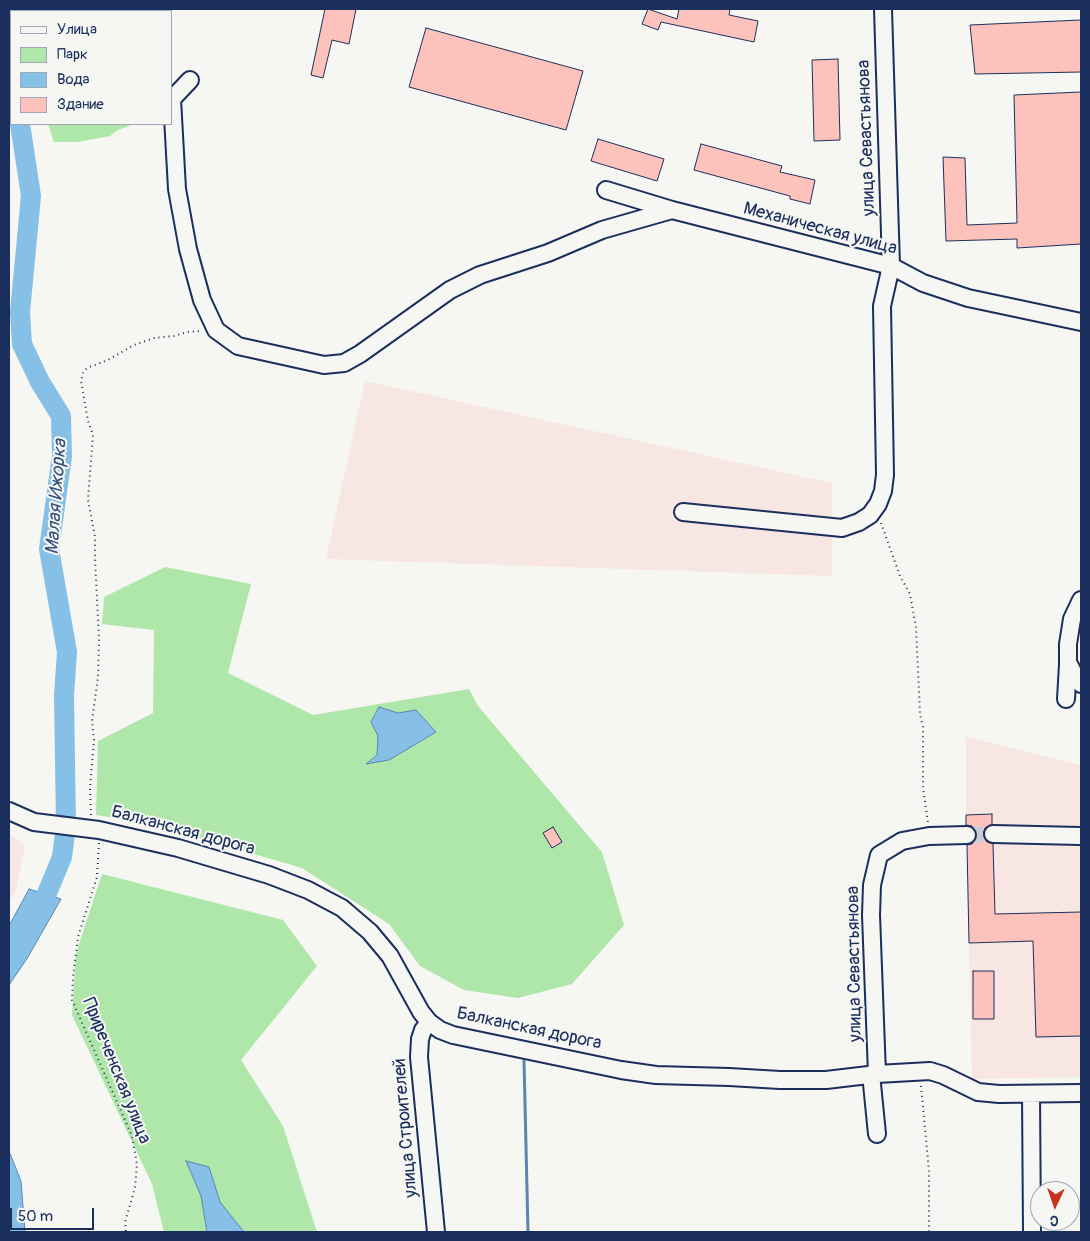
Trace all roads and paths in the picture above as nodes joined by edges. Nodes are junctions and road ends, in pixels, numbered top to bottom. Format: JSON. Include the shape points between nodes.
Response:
{"nodes":[{"id":1,"x":882,"y":9,"type":"edge"},
{"id":2,"x":190,"y":80,"type":"dead end"},
{"id":3,"x":606,"y":190,"type":"dead end"},
{"id":4,"x":672,"y":210,"type":"junction"},
{"id":5,"x":891,"y":266,"type":"junction"},
{"id":6,"x":1081,"y":322,"type":"edge"},
{"id":7,"x":216,"y":330,"type":"junction"},
{"id":8,"x":878,"y":504,"type":"junction"},
{"id":9,"x":683,"y":512,"type":"dead end"},
{"id":10,"x":1081,"y":600,"type":"edge"},
{"id":11,"x":1068,"y":662,"type":"junction"},
{"id":12,"x":1081,"y":684,"type":"edge"},
{"id":13,"x":1066,"y":699,"type":"dead end"},
{"id":14,"x":9,"y":811,"type":"edge"},
{"id":15,"x":94,"y":829,"type":"junction"},
{"id":16,"x":993,"y":834,"type":"tunnel mouth"},
{"id":17,"x":967,"y":835,"type":"tunnel mouth"},
{"id":18,"x":930,"y":836,"type":"junction"},
{"id":19,"x":1080,"y":836,"type":"dead end"},
{"id":20,"x":429,"y":1022,"type":"junction"},
{"id":21,"x":920,"y":1071,"type":"junction"},
{"id":22,"x":874,"y":1074,"type":"junction"},
{"id":23,"x":1081,"y":1093,"type":"edge"},
{"id":24,"x":1031,"y":1094,"type":"junction"},
{"id":25,"x":877,"y":1134,"type":"dead end"},
{"id":26,"x":126,"y":1232,"type":"edge"},
{"id":27,"x":436,"y":1232,"type":"edge"},
{"id":28,"x":929,"y":1232,"type":"edge"},
{"id":29,"x":1032,"y":1232,"type":"edge"}],
"edges":[{"from":1,"to":5,"type":"street","name":"улица Севастьянова"},
{"from":2,"to":7,"type":"street","via":[[172,99],[177,189],[202,300]]},
{"from":3,"to":4,"type":"street","name":"Механическая улица"},
{"from":4,"to":5,"type":"street","name":"Механическая улица"},
{"from":4,"to":7,"type":"street","via":[[602,230],[548,253],[480,275],[450,290],[344,363],[324,365],[238,346]]},
{"from":5,"to":6,"type":"street","name":"Механическая улица","via":[[922,283],[968,298]]},
{"from":5,"to":8,"type":"street","name":"улица Севастьянова","via":[[882,306],[884,476]]},
{"from":7,"to":15,"type":"path","name":"Приреченская улица","via":[[160,337],[134,345],[83,372],[81,381],[88,422],[94,435],[88,500],[95,537],[99,639],[90,788]]},
{"from":8,"to":9,"type":"street","via":[[870,515],[842,528]]},
{"from":8,"to":18,"type":"path","via":[[888,544],[910,594],[916,627],[923,727],[923,787]]},
{"from":10,"to":11,"type":"street","via":[[1072,619]]},
{"from":11,"to":12,"type":"street"},
{"from":11,"to":13,"type":"street"},
{"from":14,"to":15,"type":"street","name":"Балканская дорога","via":[[34,822]]},
{"from":15,"to":20,"type":"street","name":"Балканская дорога","via":[[178,848],[269,875],[342,908],[370,932],[390,956]]},
{"from":15,"to":26,"type":"path","name":"Приреченская улица","via":[[97,877],[78,937],[72,1000],[132,1136],[138,1164],[136,1188],[125,1222]]},
{"from":16,"to":19,"type":"street"},
{"from":17,"to":18,"type":"street"},
{"from":18,"to":22,"type":"street","name":"улица Севастьянова","via":[[902,841],[879,855],[872,885],[871,915]]},
{"from":20,"to":22,"type":"street","name":"Балканская дорога","via":[[453,1035],[656,1075],[826,1080]]},
{"from":20,"to":27,"type":"street","name":"улица Строителей","via":[[420,1039],[418,1057]]},
{"from":21,"to":22,"type":"street","name":"Балканская дорога"},
{"from":21,"to":24,"type":"street","name":"Балканская дорога","via":[[943,1075],[978,1092]]},
{"from":21,"to":28,"type":"path","via":[[929,1171]]},
{"from":22,"to":25,"type":"street","name":"улица Севастьянова"},
{"from":23,"to":24,"type":"street","name":"Балканская дорога"},
{"from":24,"to":29,"type":"street"}]}
